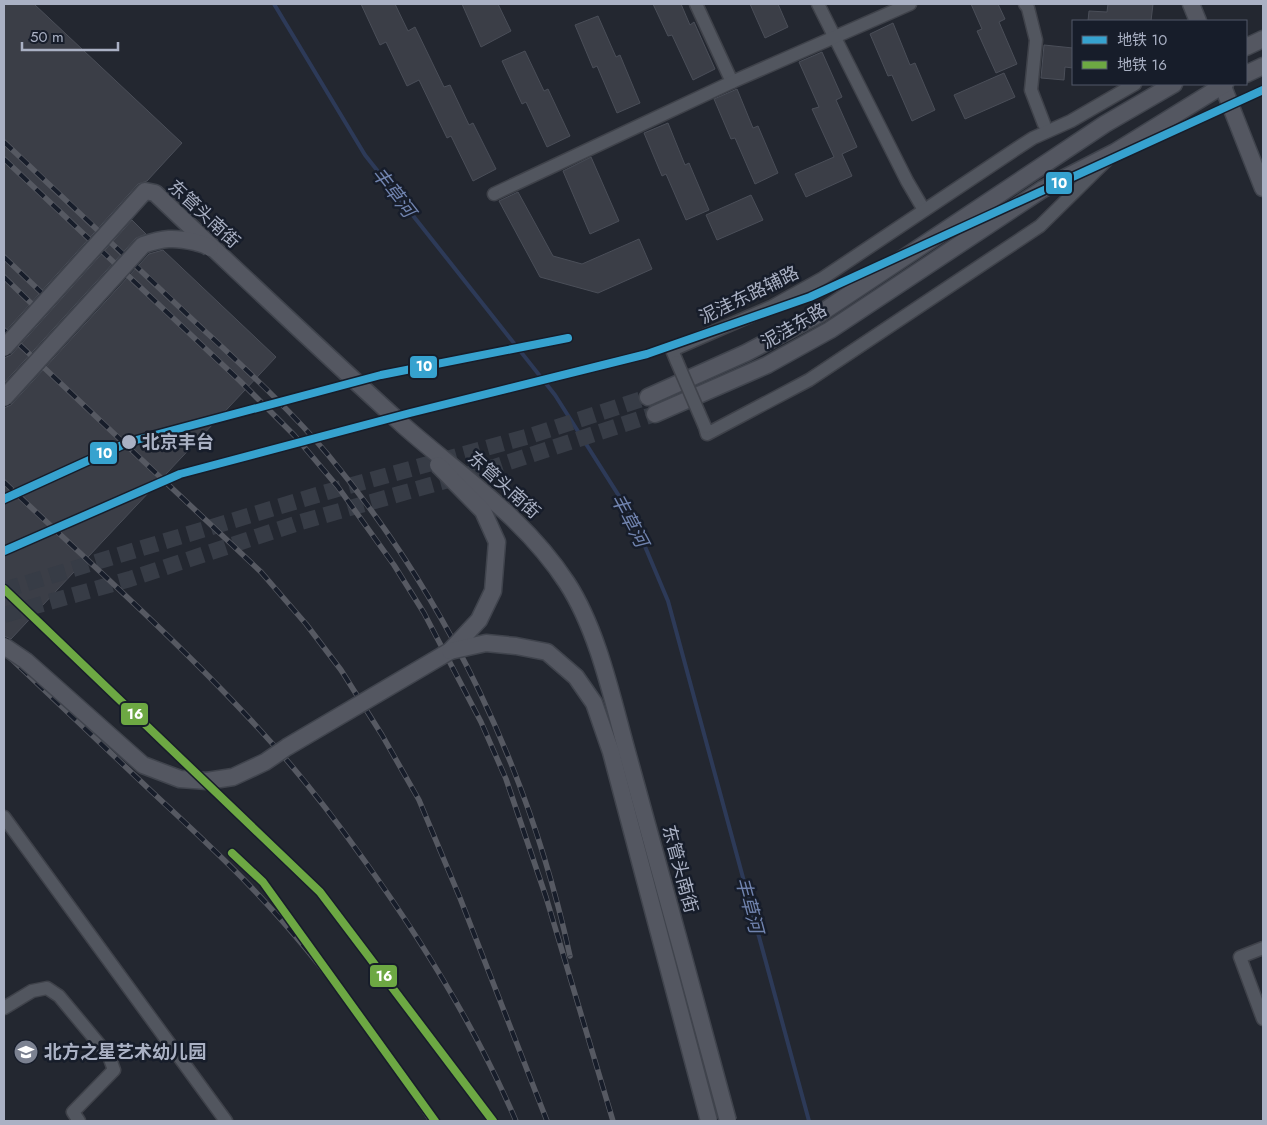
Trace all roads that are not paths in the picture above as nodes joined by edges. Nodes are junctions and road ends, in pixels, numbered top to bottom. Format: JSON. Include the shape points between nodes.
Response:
{"nodes":[{"id":1,"x":696,"y":4,"type":"edge"},
{"id":2,"x":818,"y":4,"type":"edge"},
{"id":3,"x":910,"y":4,"type":"edge"},
{"id":4,"x":1025,"y":4,"type":"edge"},
{"id":5,"x":1191,"y":4,"type":"edge"},
{"id":6,"x":1200,"y":4,"type":"edge"},
{"id":7,"x":1198,"y":20,"type":"edge"},
{"id":8,"x":1206,"y":20,"type":"edge"},
{"id":9,"x":834,"y":37,"type":"junction"},
{"id":10,"x":1263,"y":39,"type":"edge"},
{"id":11,"x":1247,"y":47,"type":"edge"},
{"id":12,"x":1263,"y":66,"type":"edge"},
{"id":13,"x":1247,"y":74,"type":"edge"},
{"id":14,"x":732,"y":82,"type":"junction"},
{"id":15,"x":1134,"y":85,"type":"edge"},
{"id":16,"x":1172,"y":85,"type":"edge"},
{"id":17,"x":1223,"y":85,"type":"edge"},
{"id":18,"x":1225,"y":85,"type":"edge"},
{"id":19,"x":1225,"y":85,"type":"edge"},
{"id":20,"x":1044,"y":124,"type":"dead end"},
{"id":21,"x":1115,"y":152,"type":"junction"},
{"id":22,"x":1263,"y":164,"type":"edge"},
{"id":23,"x":1263,"y":188,"type":"edge"},
{"id":24,"x":494,"y":194,"type":"dead end"},
{"id":25,"x":924,"y":210,"type":"junction"},
{"id":26,"x":236,"y":270,"type":"junction"},
{"id":27,"x":4,"y":348,"type":"edge"},
{"id":28,"x":648,"y":397,"type":"tunnel mouth"},
{"id":29,"x":4,"y":398,"type":"edge"},
{"id":30,"x":655,"y":414,"type":"tunnel mouth"},
{"id":31,"x":407,"y":428,"type":"junction"},
{"id":32,"x":4,"y":646,"type":"edge"},
{"id":33,"x":450,"y":651,"type":"junction"},
{"id":34,"x":4,"y":817,"type":"edge"},
{"id":35,"x":1263,"y":948,"type":"edge"},
{"id":36,"x":4,"y":1008,"type":"edge"},
{"id":37,"x":1263,"y":1019,"type":"edge"},
{"id":38,"x":79,"y":1121,"type":"edge"},
{"id":39,"x":226,"y":1121,"type":"edge"},
{"id":40,"x":709,"y":1121,"type":"edge"},
{"id":41,"x":728,"y":1121,"type":"edge"}],
"edges":[{"from":1,"to":14,"type":"street"},
{"from":2,"to":9,"type":"street"},
{"from":3,"to":9,"type":"street"},
{"from":4,"to":20,"type":"street","via":[[1036,40],[1031,90]]},
{"from":5,"to":7,"type":"main road"},
{"from":6,"to":8,"type":"main road"},
{"from":9,"to":14,"type":"street"},
{"from":9,"to":25,"type":"street"},
{"from":10,"to":11,"type":"main road"},
{"from":12,"to":13,"type":"main road"},
{"from":14,"to":24,"type":"street"},
{"from":15,"to":25,"type":"street","name":"泥洼东路辅路","via":[[1016,148]]},
{"from":16,"to":28,"type":"main road","name":"泥洼东路","via":[[1105,124],[818,315],[746,353]]},
{"from":17,"to":21,"type":"main road","name":"泥洼东路"},
{"from":18,"to":22,"type":"main road"},
{"from":19,"to":23,"type":"main road"},
{"from":21,"to":25,"type":"street","name":"泥洼东路辅路","bridge":true,"via":[[1040,226],[809,380],[707,434],[672,350],[771,307],[823,278]]},
{"from":21,"to":30,"type":"main road","name":"泥洼东路","via":[[1043,189],[830,330],[768,365]]},
{"from":26,"to":27,"type":"main road","name":"东管头南街","bridge":true,"via":[[155,193],[145,191]]},
{"from":26,"to":29,"type":"main road","bridge":true,"via":[[206,245],[176,238],[143,245]]},
{"from":26,"to":31,"type":"main road","name":"东管头南街","bridge":true},
{"from":31,"to":33,"type":"main road","bridge":true,"via":[[483,511],[497,542],[493,591],[479,620]]},
{"from":31,"to":41,"type":"main road","name":"东管头南街","bridge":true,"via":[[528,532],[552,561],[583,612],[597,647]]},
{"from":32,"to":33,"type":"main road","bridge":true,"via":[[26,660],[143,765],[180,779],[207,781],[233,777],[265,762]]},
{"from":33,"to":40,"type":"main road","name":"东管头南街","bridge":true,"via":[[486,643],[547,652],[576,677],[594,703],[611,752]]},
{"from":34,"to":39,"type":"street"},
{"from":35,"to":37,"type":"street","via":[[1240,957]]},
{"from":36,"to":38,"type":"street","via":[[32,991],[47,988],[59,996],[109,1056],[114,1070],[74,1112]]}]}
